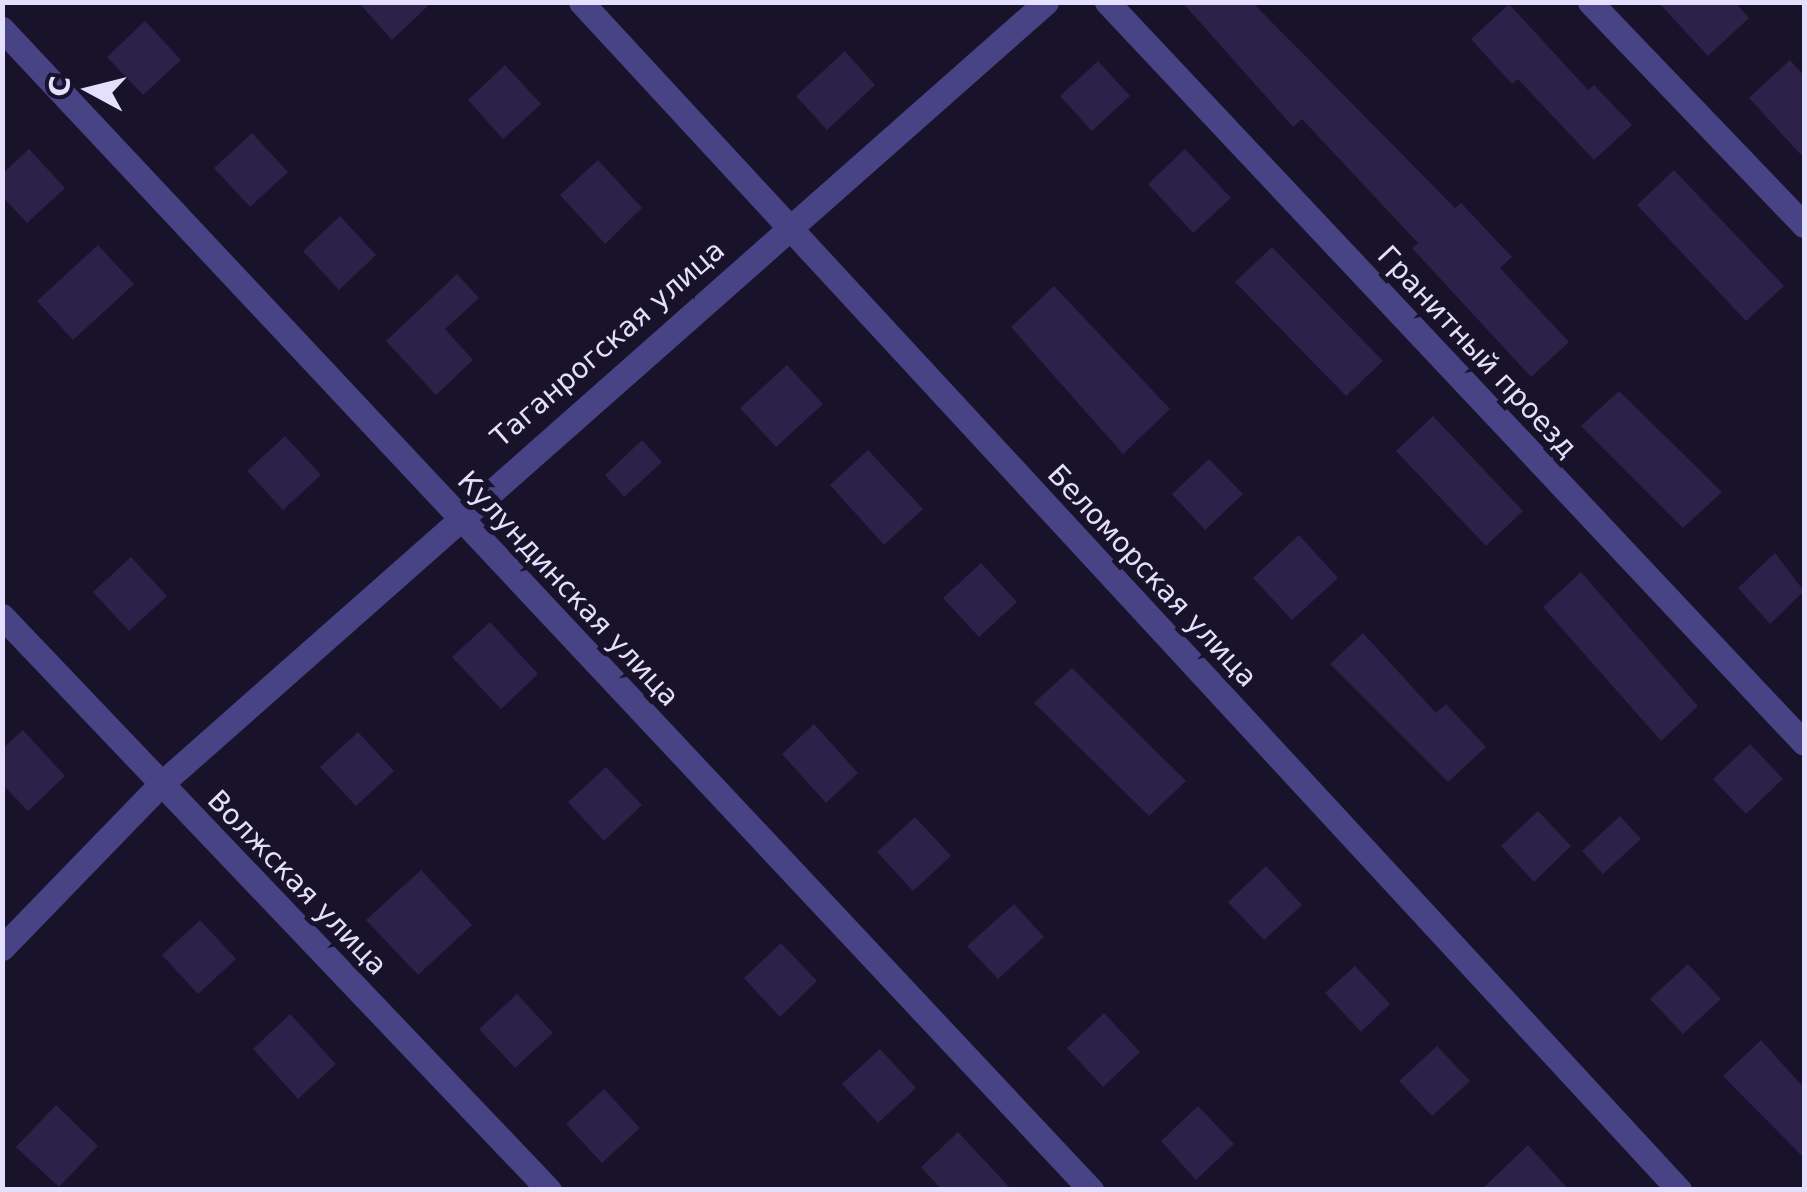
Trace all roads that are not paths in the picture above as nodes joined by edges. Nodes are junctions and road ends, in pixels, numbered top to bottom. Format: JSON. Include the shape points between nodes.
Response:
{"nodes":[{"id":1,"x":581,"y":2,"type":"edge"},
{"id":2,"x":1046,"y":2,"type":"edge"},
{"id":3,"x":1107,"y":2,"type":"edge"},
{"id":4,"x":1590,"y":2,"type":"edge"},
{"id":5,"x":2,"y":29,"type":"edge"},
{"id":6,"x":1804,"y":225,"type":"edge"},
{"id":7,"x":789,"y":227,"type":"junction"},
{"id":8,"x":458,"y":515,"type":"junction"},
{"id":9,"x":2,"y":616,"type":"edge"},
{"id":10,"x":1804,"y":743,"type":"edge"},
{"id":11,"x":161,"y":784,"type":"junction"},
{"id":12,"x":2,"y":948,"type":"edge"},
{"id":13,"x":549,"y":1190,"type":"edge"},
{"id":14,"x":1090,"y":1190,"type":"edge"},
{"id":15,"x":1678,"y":1190,"type":"edge"}],
"edges":[{"from":1,"to":7,"type":"street","name":"Беломорская улица"},
{"from":2,"to":7,"type":"street","name":"Таганрогская улица"},
{"from":3,"to":10,"type":"street","name":"Гранитный проезд"},
{"from":4,"to":6,"type":"street"},
{"from":5,"to":8,"type":"street","name":"Кулундинская улица"},
{"from":7,"to":8,"type":"street","name":"Таганрогская улица"},
{"from":7,"to":15,"type":"street","name":"Беломорская улица"},
{"from":8,"to":11,"type":"street","name":"Таганрогская улица"},
{"from":8,"to":14,"type":"street","name":"Кулундинская улица"},
{"from":9,"to":11,"type":"street","name":"Волжская улица"},
{"from":11,"to":12,"type":"street","name":"Таганрогская улица"},
{"from":11,"to":13,"type":"street","name":"Волжская улица"}]}
